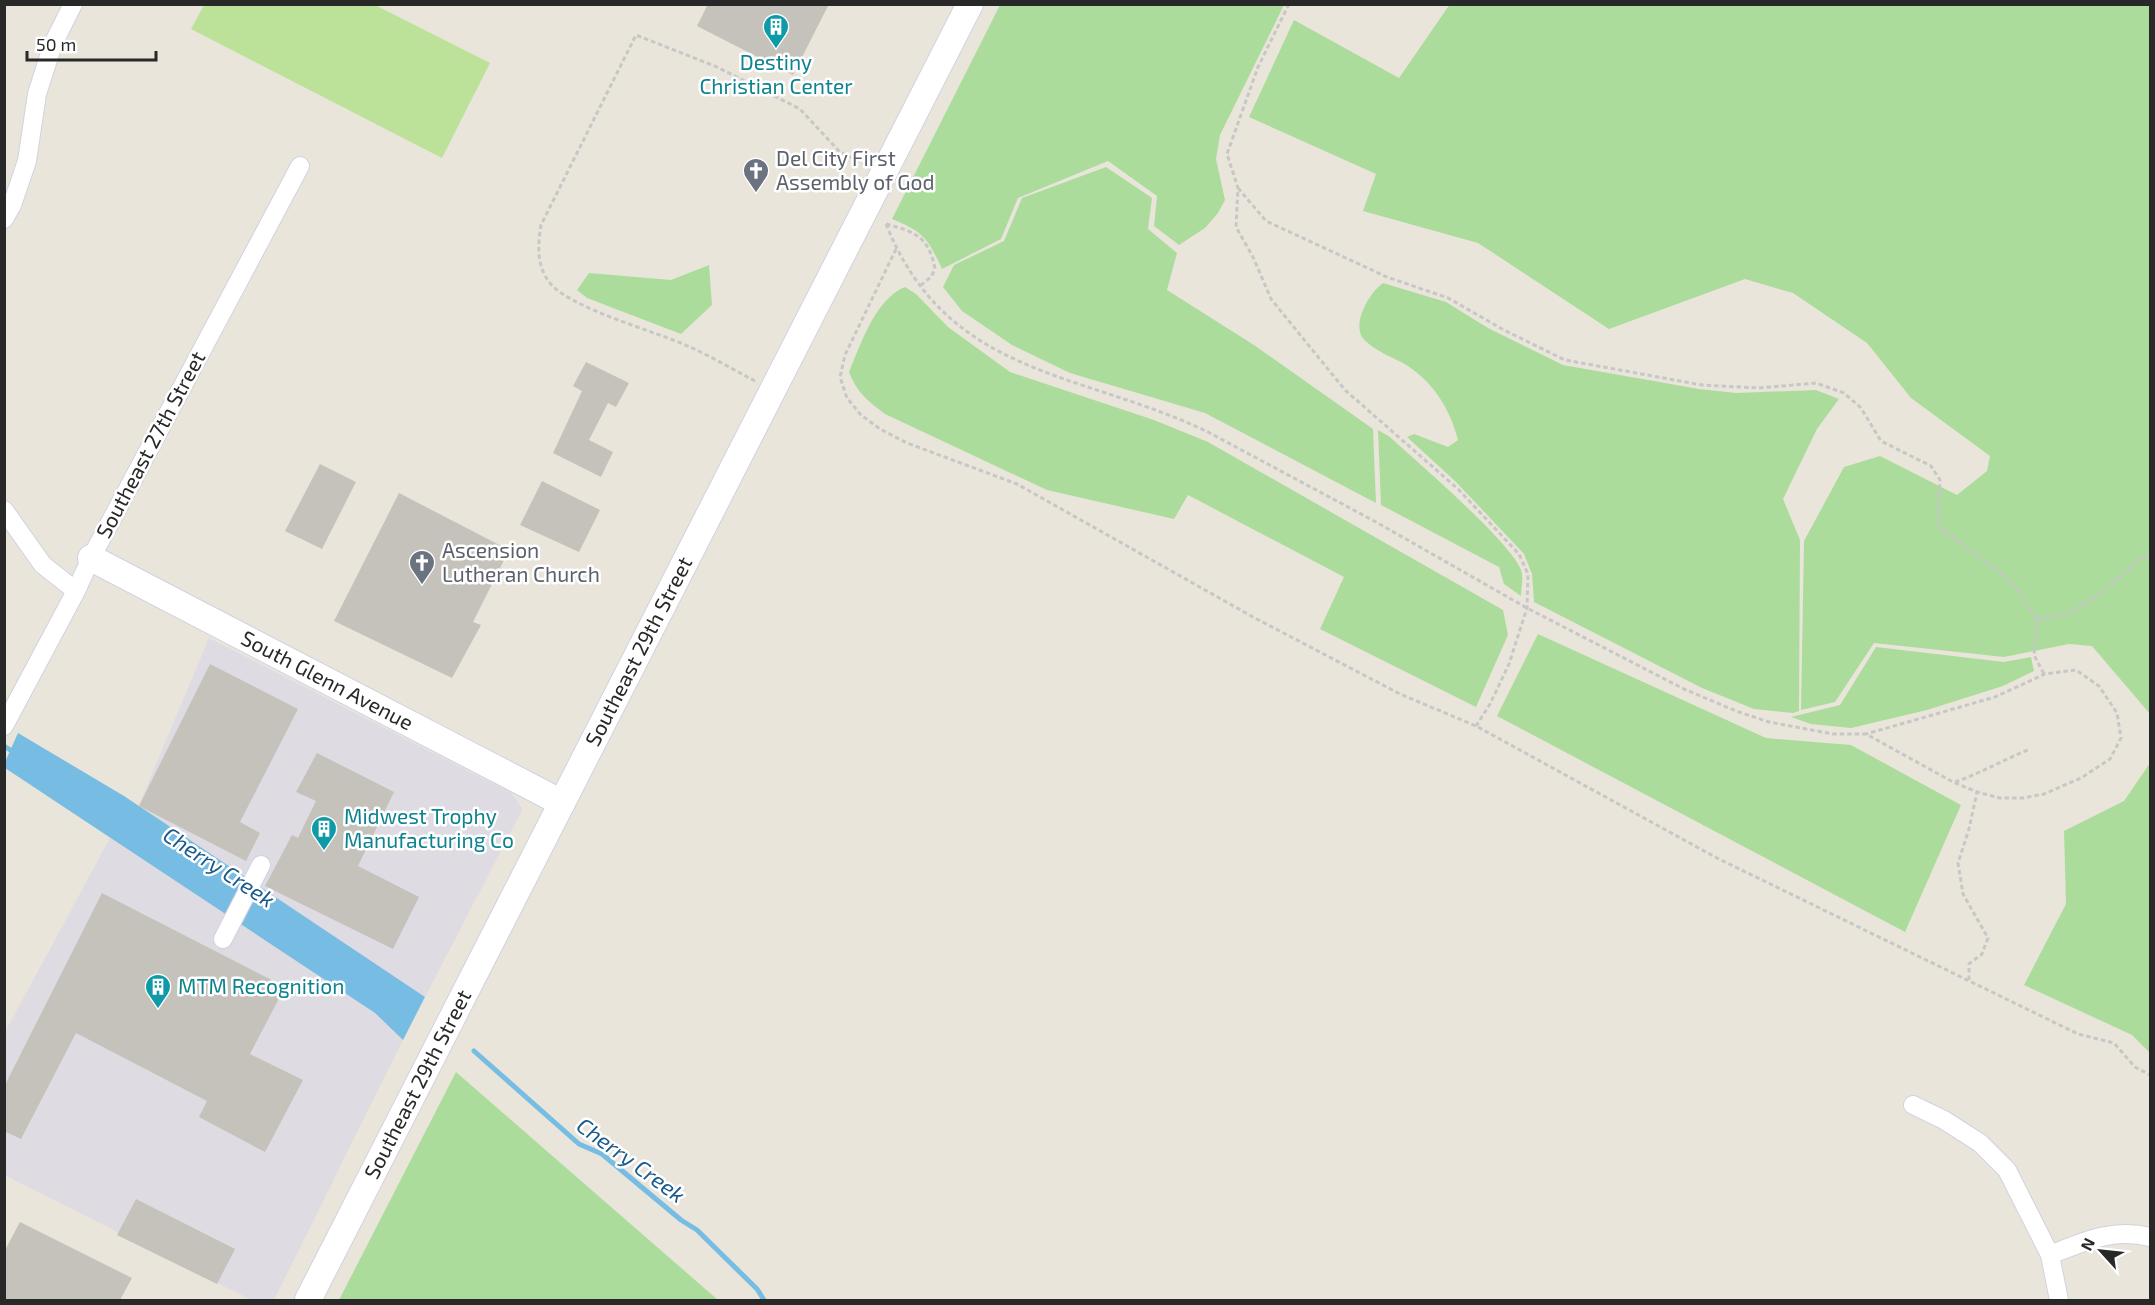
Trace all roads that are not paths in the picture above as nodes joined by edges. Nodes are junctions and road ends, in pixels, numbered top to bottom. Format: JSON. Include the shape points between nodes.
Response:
{"nodes":[{"id":1,"x":73,"y":4,"type":"edge"},
{"id":2,"x":970,"y":4,"type":"edge"},
{"id":3,"x":300,"y":166,"type":"dead end"},
{"id":4,"x":4,"y":219,"type":"edge"},
{"id":5,"x":4,"y":510,"type":"edge"},
{"id":6,"x":91,"y":558,"type":"junction"},
{"id":7,"x":76,"y":591,"type":"junction"},
{"id":8,"x":4,"y":726,"type":"edge"},
{"id":9,"x":562,"y":803,"type":"junction"},
{"id":10,"x":261,"y":865,"type":"dead end"},
{"id":11,"x":223,"y":939,"type":"dead end"},
{"id":12,"x":1913,"y":1105,"type":"dead end"},
{"id":13,"x":2151,"y":1237,"type":"edge"},
{"id":14,"x":2050,"y":1255,"type":"junction"},
{"id":15,"x":308,"y":1300,"type":"edge"},
{"id":16,"x":2059,"y":1300,"type":"edge"}],
"edges":[{"from":1,"to":4,"type":"street","via":[[53,44],[37,94],[27,161]]},
{"from":2,"to":9,"type":"main road","name":"Southeast 29th Street"},
{"from":3,"to":6,"type":"street","name":"Southeast 27th Street"},
{"from":5,"to":7,"type":"street","via":[[43,565]]},
{"from":6,"to":7,"type":"street","name":"Southeast 27th Street"},
{"from":6,"to":9,"type":"main road","name":"South Glenn Avenue"},
{"from":7,"to":8,"type":"street","name":"Southeast 27th Street"},
{"from":9,"to":15,"type":"main road","name":"Southeast 29th Street"},
{"from":10,"to":11,"type":"street"},
{"from":12,"to":14,"type":"street","via":[[1980,1143],[2007,1170]]},
{"from":13,"to":14,"type":"street","via":[[2094,1237]]},
{"from":14,"to":16,"type":"street"}]}
